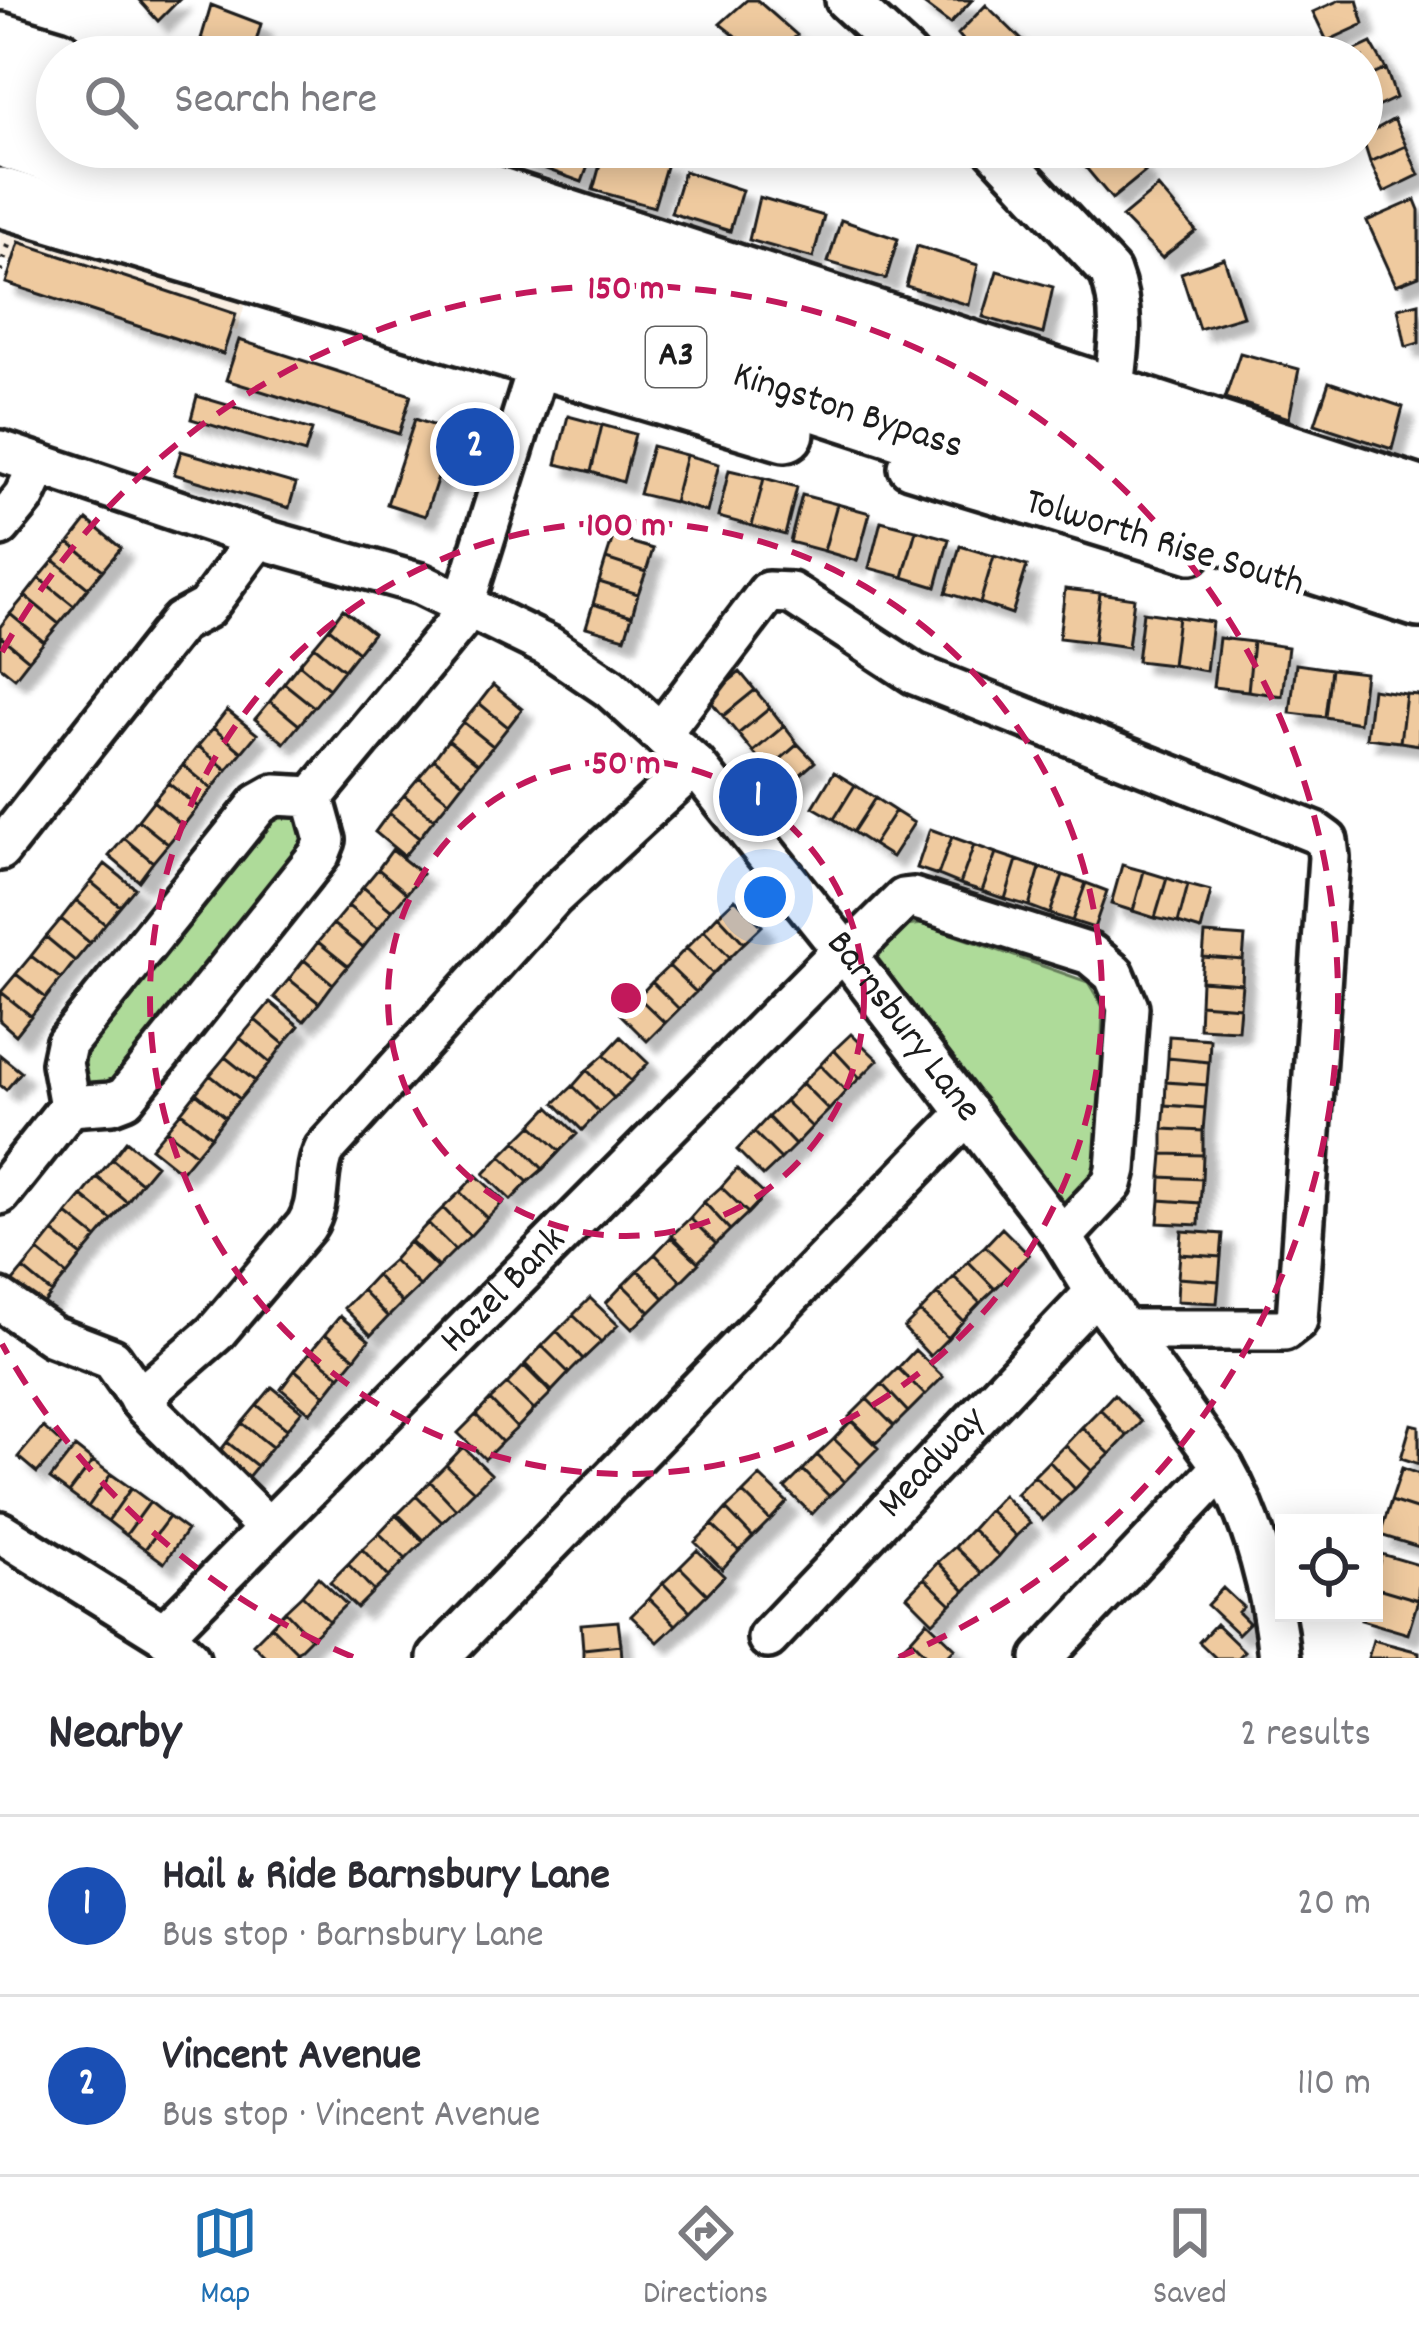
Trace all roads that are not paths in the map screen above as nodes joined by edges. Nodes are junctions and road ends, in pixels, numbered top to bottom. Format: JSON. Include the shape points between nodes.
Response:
{"nodes":[{"id":1,"x":846,"y":0,"type":"edge"},
{"id":2,"x":885,"y":36,"type":"edge"},
{"id":3,"x":0,"y":42,"type":"edge"},
{"id":4,"x":36,"y":53,"type":"edge"},
{"id":5,"x":0,"y":85,"type":"edge"},
{"id":6,"x":36,"y":96,"type":"edge"},
{"id":7,"x":0,"y":137,"type":"edge"},
{"id":8,"x":36,"y":149,"type":"edge"},
{"id":9,"x":96,"y":168,"type":"edge"},
{"id":10,"x":258,"y":168,"type":"edge"},
{"id":11,"x":410,"y":168,"type":"edge"},
{"id":12,"x":1013,"y":168,"type":"edge"},
{"id":13,"x":0,"y":197,"type":"edge"},
{"id":14,"x":540,"y":361,"type":"junction"},
{"id":15,"x":1113,"y":395,"type":"junction"},
{"id":16,"x":0,"y":451,"type":"edge"},
{"id":17,"x":39,"y":465,"type":"junction"},
{"id":18,"x":909,"y":467,"type":"junction"},
{"id":19,"x":1419,"y":496,"type":"edge"},
{"id":20,"x":0,"y":526,"type":"edge"},
{"id":21,"x":258,"y":538,"type":"junction"},
{"id":22,"x":1419,"y":546,"type":"edge"},
{"id":23,"x":1353,"y":576,"type":"junction"},
{"id":24,"x":1419,"y":598,"type":"edge"},
{"id":25,"x":464,"y":605,"type":"junction"},
{"id":26,"x":1419,"y":625,"type":"edge"},
{"id":27,"x":661,"y":734,"type":"junction"},
{"id":28,"x":695,"y":765,"type":"junction"},
{"id":29,"x":313,"y":797,"type":"junction"},
{"id":30,"x":0,"y":850,"type":"edge"},
{"id":31,"x":845,"y":952,"type":"junction"},
{"id":32,"x":70,"y":1106,"type":"junction"},
{"id":33,"x":968,"y":1113,"type":"junction"},
{"id":34,"x":0,"y":1194,"type":"edge"},
{"id":35,"x":1062,"y":1237,"type":"junction"},
{"id":36,"x":1096,"y":1292,"type":"junction"},
{"id":37,"x":0,"y":1300,"type":"edge"},
{"id":38,"x":1124,"y":1330,"type":"junction"},
{"id":39,"x":139,"y":1399,"type":"junction"},
{"id":40,"x":1223,"y":1467,"type":"junction"},
{"id":41,"x":267,"y":1527,"type":"junction"},
{"id":42,"x":0,"y":1532,"type":"edge"},
{"id":43,"x":768,"y":1638,"type":"dead end"},
{"id":44,"x":176,"y":1646,"type":"edge"},
{"id":45,"x":458,"y":1652,"type":"edge"},
{"id":46,"x":1042,"y":1658,"type":"edge"},
{"id":47,"x":1279,"y":1658,"type":"edge"}],
"edges":[{"from":1,"to":2,"type":"street"},
{"from":3,"to":4,"type":"highway"},
{"from":5,"to":6,"type":"highway"},
{"from":7,"to":8,"type":"highway","name":"Kingston Bypass","number":"A3"},
{"from":9,"to":23,"type":"highway","name":"Kingston Bypass","number":"A3"},
{"from":10,"to":22,"type":"highway","name":"Kingston Bypass","number":"A3"},
{"from":11,"to":15,"type":"highway"},
{"from":12,"to":15,"type":"street","via":[[1110,272],[1121,332]]},
{"from":13,"to":14,"type":"highway"},
{"from":14,"to":18,"type":"highway"},
{"from":14,"to":25,"type":"street"},
{"from":15,"to":19,"type":"highway"},
{"from":16,"to":17,"type":"street","name":"Barnsbury Lane"},
{"from":17,"to":20,"type":"street"},
{"from":17,"to":21,"type":"street","name":"Barnsbury Lane"},
{"from":18,"to":23,"type":"highway"},
{"from":18,"to":26,"type":"street","name":"Tolworth Rise South"},
{"from":21,"to":25,"type":"street","name":"Barnsbury Lane","via":[[421,584]]},
{"from":21,"to":30,"type":"street","via":[[206,608],[180,622]]},
{"from":23,"to":24,"type":"highway","name":"Tolworth Rise South","number":"A3"},
{"from":25,"to":27,"type":"street","name":"Barnsbury Lane","via":[[548,646]]},
{"from":25,"to":29,"type":"street"},
{"from":27,"to":28,"type":"street","name":"Barnsbury Lane"},
{"from":27,"to":38,"type":"street","via":[[767,592],[791,593],[915,674],[1327,842],[1297,1320],[1284,1330]]},
{"from":28,"to":31,"type":"street","name":"Barnsbury Lane"},
{"from":28,"to":39,"type":"street","via":[[553,897],[325,1149],[306,1226],[215,1333]]},
{"from":29,"to":32,"type":"street","via":[[275,795],[259,804],[66,1044]]},
{"from":29,"to":32,"type":"street","via":[[325,840],[320,855],[125,1098]]},
{"from":31,"to":33,"type":"street","name":"Barnsbury Lane"},
{"from":31,"to":35,"type":"street","name":"Hazel Bank","via":[[904,899],[923,898],[1090,954],[1114,974],[1128,1007],[1115,1178]]},
{"from":31,"to":41,"type":"street","name":"Hazel Bank"},
{"from":32,"to":34,"type":"street"},
{"from":33,"to":35,"type":"street","name":"Barnsbury Lane"},
{"from":33,"to":45,"type":"street"},
{"from":35,"to":36,"type":"street","name":"Barnsbury Lane"},
{"from":36,"to":38,"type":"street","name":"Barnsbury Lane"},
{"from":36,"to":43,"type":"street","name":"Meadway"},
{"from":37,"to":39,"type":"street","via":[[52,1336],[112,1359]]},
{"from":38,"to":40,"type":"street","name":"Barnsbury Lane"},
{"from":39,"to":41,"type":"street"},
{"from":40,"to":46,"type":"street"},
{"from":40,"to":47,"type":"street","name":"Barnsbury Lane","via":[[1260,1562]]},
{"from":41,"to":44,"type":"street","name":"Hazel Bank"},
{"from":42,"to":44,"type":"street"}]}
